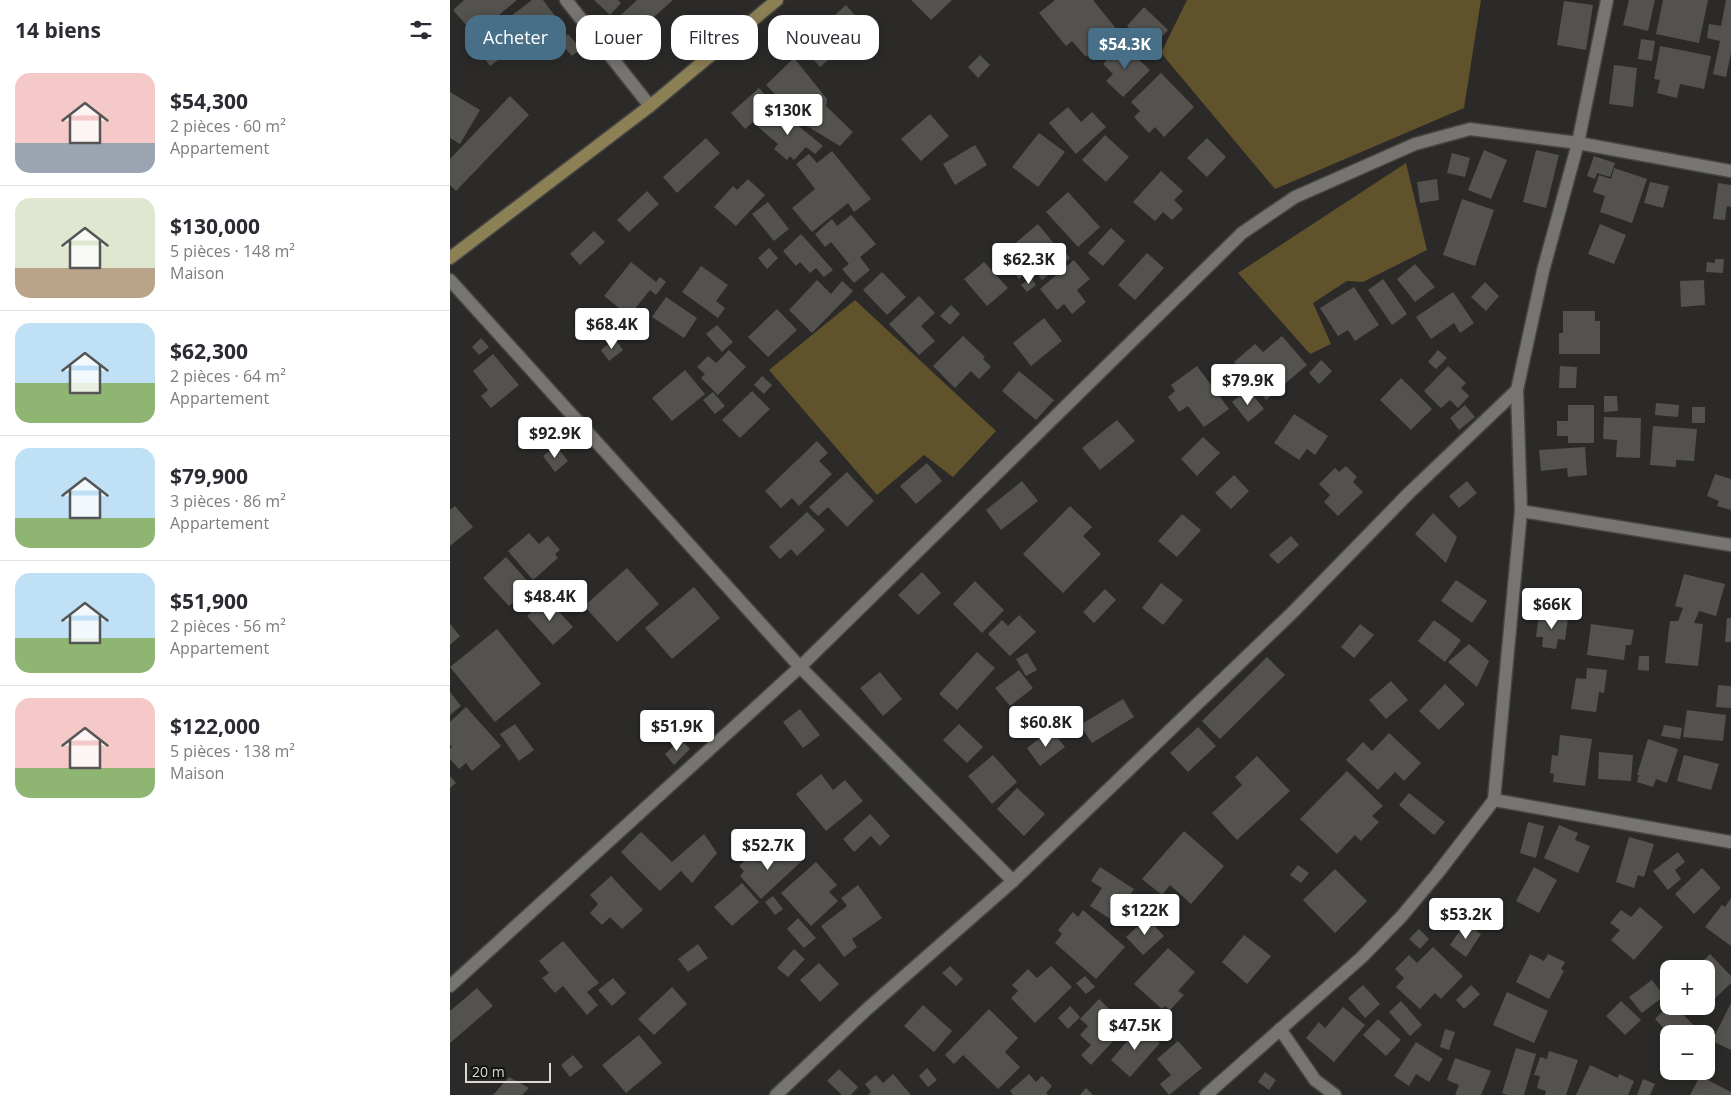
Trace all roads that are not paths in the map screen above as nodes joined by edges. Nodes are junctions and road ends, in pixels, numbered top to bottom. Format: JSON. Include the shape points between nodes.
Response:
{"nodes":[{"id":1,"x":566,"y":0,"type":"edge"},
{"id":2,"x":777,"y":0,"type":"edge"},
{"id":3,"x":1607,"y":0,"type":"edge"},
{"id":4,"x":650,"y":106,"type":"junction"},
{"id":5,"x":1578,"y":143,"type":"junction"},
{"id":6,"x":1731,"y":170,"type":"edge"},
{"id":7,"x":450,"y":258,"type":"edge"},
{"id":8,"x":450,"y":280,"type":"edge"},
{"id":9,"x":1517,"y":390,"type":"junction"},
{"id":10,"x":1521,"y":511,"type":"junction"},
{"id":11,"x":1731,"y":545,"type":"edge"},
{"id":12,"x":800,"y":666,"type":"junction"},
{"id":13,"x":1494,"y":800,"type":"junction"},
{"id":14,"x":1731,"y":842,"type":"edge"},
{"id":15,"x":1013,"y":881,"type":"junction"},
{"id":16,"x":450,"y":986,"type":"edge"},
{"id":17,"x":1280,"y":1029,"type":"junction"},
{"id":18,"x":776,"y":1095,"type":"edge"},
{"id":19,"x":1206,"y":1095,"type":"edge"},
{"id":20,"x":1334,"y":1095,"type":"edge"}],
"edges":[{"from":1,"to":4,"type":"street"},
{"from":2,"to":4,"type":"street"},
{"from":3,"to":5,"type":"street"},
{"from":4,"to":7,"type":"street"},
{"from":5,"to":6,"type":"street"},
{"from":5,"to":9,"type":"street","via":[[1543,272]]},
{"from":5,"to":12,"type":"street","via":[[1470,129],[1415,144],[1295,197],[1242,233]]},
{"from":8,"to":12,"type":"street"},
{"from":9,"to":10,"type":"street"},
{"from":9,"to":15,"type":"street"},
{"from":10,"to":11,"type":"street"},
{"from":10,"to":13,"type":"street"},
{"from":12,"to":15,"type":"street"},
{"from":12,"to":16,"type":"street"},
{"from":13,"to":14,"type":"street"},
{"from":13,"to":17,"type":"street","via":[[1401,917],[1362,957]]},
{"from":15,"to":18,"type":"street","via":[[866,1010]]},
{"from":17,"to":19,"type":"street"},
{"from":17,"to":20,"type":"street","via":[[1315,1080]]}]}
